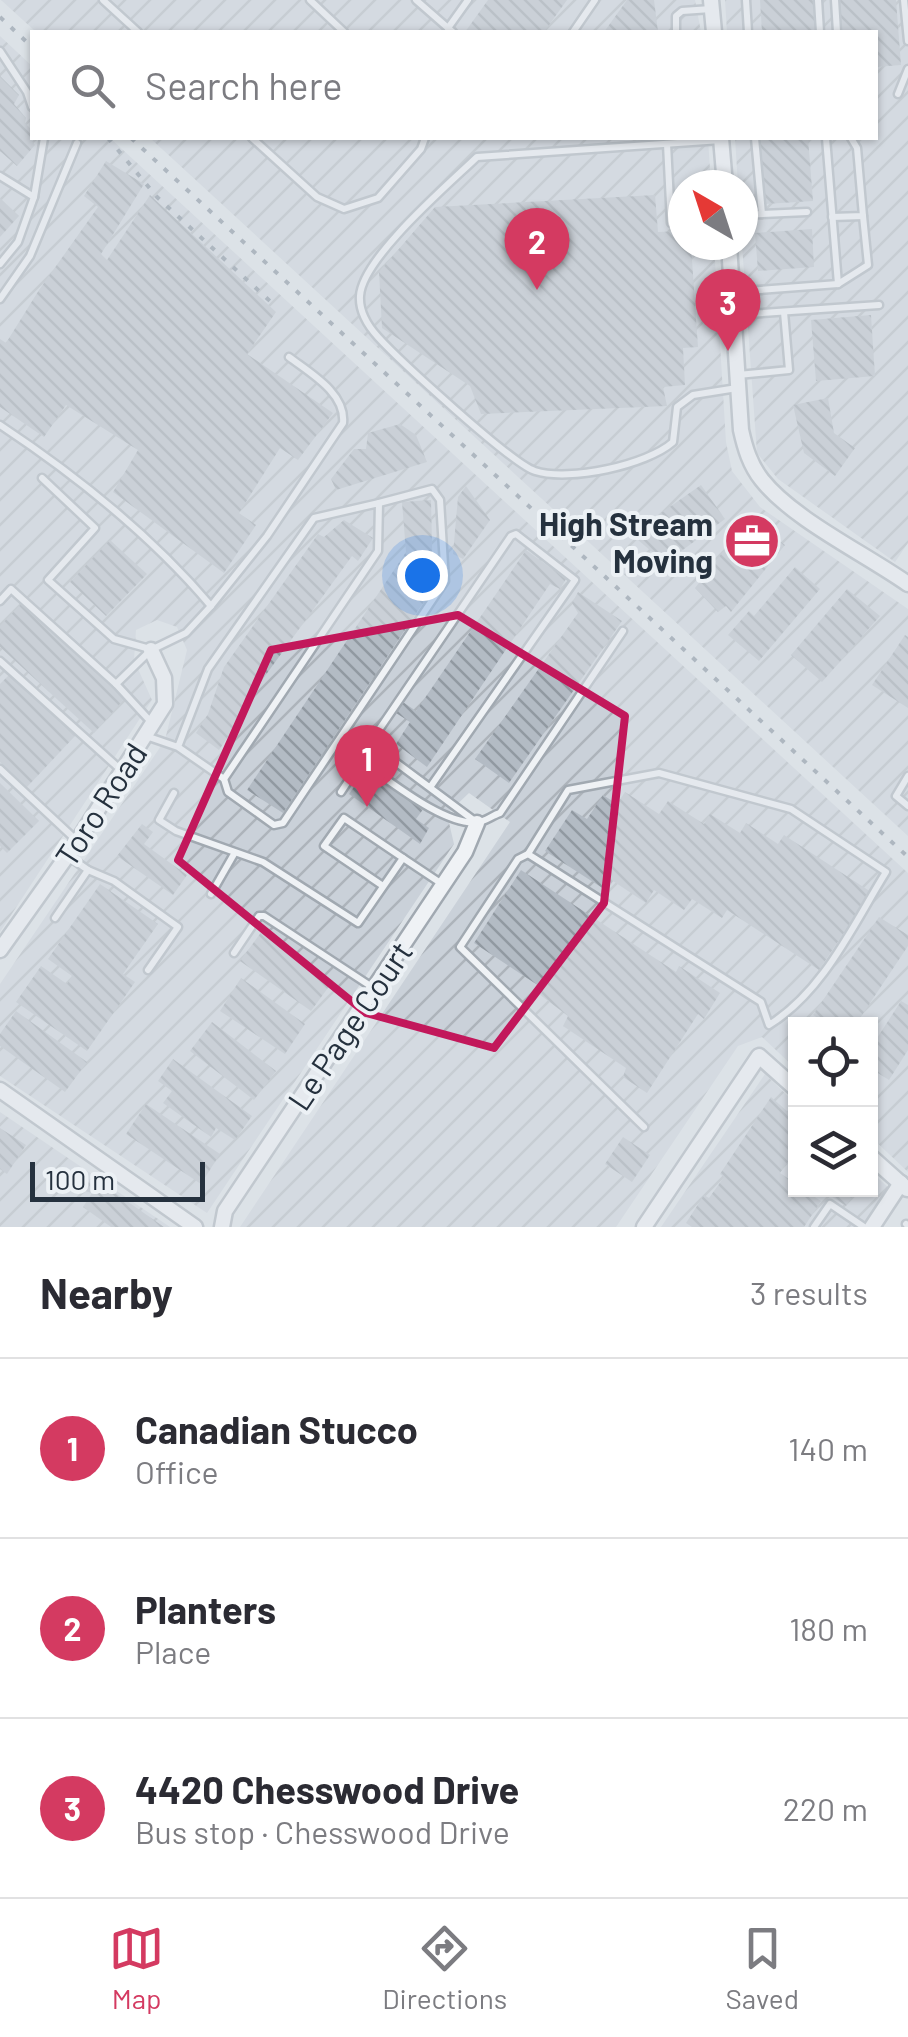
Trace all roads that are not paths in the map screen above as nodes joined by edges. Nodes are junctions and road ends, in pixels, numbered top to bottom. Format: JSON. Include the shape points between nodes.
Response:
{"nodes":[{"id":1,"x":103,"y":0,"type":"edge"},
{"id":2,"x":310,"y":0,"type":"edge"},
{"id":3,"x":416,"y":0,"type":"edge"},
{"id":4,"x":468,"y":0,"type":"edge"},
{"id":5,"x":595,"y":0,"type":"edge"},
{"id":6,"x":746,"y":0,"type":"edge"},
{"id":7,"x":818,"y":0,"type":"edge"},
{"id":8,"x":836,"y":0,"type":"edge"},
{"id":9,"x":904,"y":0,"type":"edge"},
{"id":10,"x":712,"y":4,"type":"edge"},
{"id":11,"x":136,"y":30,"type":"edge"},
{"id":12,"x":342,"y":30,"type":"edge"},
{"id":13,"x":451,"y":30,"type":"edge"},
{"id":14,"x":574,"y":30,"type":"edge"},
{"id":15,"x":676,"y":30,"type":"edge"},
{"id":16,"x":714,"y":30,"type":"edge"},
{"id":17,"x":748,"y":30,"type":"edge"},
{"id":18,"x":820,"y":30,"type":"edge"},
{"id":19,"x":837,"y":30,"type":"edge"},
{"id":20,"x":908,"y":40,"type":"edge"},
{"id":21,"x":0,"y":52,"type":"edge"},
{"id":22,"x":908,"y":69,"type":"edge"},
{"id":23,"x":898,"y":94,"type":"dead end"},
{"id":24,"x":30,"y":101,"type":"edge"},
{"id":25,"x":44,"y":140,"type":"edge"},
{"id":26,"x":254,"y":140,"type":"edge"},
{"id":27,"x":424,"y":140,"type":"edge"},
{"id":28,"x":710,"y":140,"type":"edge"},
{"id":29,"x":721,"y":140,"type":"edge"},
{"id":30,"x":756,"y":140,"type":"edge"},
{"id":31,"x":826,"y":140,"type":"edge"},
{"id":32,"x":852,"y":140,"type":"edge"},
{"id":33,"x":77,"y":143,"type":"dead end"},
{"id":34,"x":667,"y":144,"type":"junction"},
{"id":35,"x":668,"y":170,"type":"edge"},
{"id":36,"x":724,"y":170,"type":"edge"},
{"id":37,"x":0,"y":176,"type":"edge"},
{"id":38,"x":34,"y":197,"type":"junction"},
{"id":39,"x":807,"y":212,"type":"dead end"},
{"id":40,"x":758,"y":214,"type":"edge"},
{"id":41,"x":762,"y":214,"type":"junction"},
{"id":42,"x":863,"y":216,"type":"junction"},
{"id":43,"x":832,"y":217,"type":"junction"},
{"id":44,"x":730,"y":260,"type":"edge"},
{"id":45,"x":0,"y":264,"type":"edge"},
{"id":46,"x":838,"y":284,"type":"junction"},
{"id":47,"x":732,"y":292,"type":"junction"},
{"id":48,"x":0,"y":300,"type":"edge"},
{"id":49,"x":879,"y":306,"type":"dead end"},
{"id":50,"x":784,"y":312,"type":"junction"},
{"id":51,"x":733,"y":315,"type":"junction"},
{"id":52,"x":289,"y":357,"type":"dead end"},
{"id":53,"x":738,"y":381,"type":"junction"},
{"id":54,"x":0,"y":426,"type":"edge"},
{"id":55,"x":42,"y":478,"type":"dead end"},
{"id":56,"x":379,"y":503,"type":"junction"},
{"id":57,"x":906,"y":577,"type":"edge"},
{"id":58,"x":0,"y":601,"type":"edge"},
{"id":59,"x":211,"y":606,"type":"junction"},
{"id":60,"x":623,"y":631,"type":"dead end"},
{"id":61,"x":151,"y":650,"type":"junction"},
{"id":62,"x":0,"y":661,"type":"edge"},
{"id":63,"x":116,"y":684,"type":"junction"},
{"id":64,"x":149,"y":730,"type":"junction"},
{"id":65,"x":178,"y":746,"type":"junction"},
{"id":66,"x":0,"y":770,"type":"edge"},
{"id":67,"x":122,"y":771,"type":"junction"},
{"id":68,"x":908,"y":776,"type":"edge"},
{"id":69,"x":224,"y":778,"type":"junction"},
{"id":70,"x":432,"y":786,"type":"junction"},
{"id":71,"x":340,"y":792,"type":"dead end"},
{"id":72,"x":174,"y":793,"type":"dead end"},
{"id":73,"x":908,"y":806,"type":"edge"},
{"id":74,"x":477,"y":823,"type":"junction"},
{"id":75,"x":78,"y":842,"type":"junction"},
{"id":76,"x":234,"y":854,"type":"junction"},
{"id":77,"x":528,"y":854,"type":"junction"},
{"id":78,"x":68,"y":856,"type":"junction"},
{"id":79,"x":403,"y":858,"type":"junction"},
{"id":80,"x":88,"y":870,"type":"junction"},
{"id":81,"x":442,"y":884,"type":"junction"},
{"id":82,"x":384,"y":886,"type":"junction"},
{"id":83,"x":211,"y":894,"type":"dead end"},
{"id":84,"x":54,"y":918,"type":"dead end"},
{"id":85,"x":0,"y":950,"type":"edge"},
{"id":86,"x":234,"y":953,"type":"dead end"},
{"id":87,"x":148,"y":970,"type":"dead end"},
{"id":88,"x":372,"y":988,"type":"junction"},
{"id":89,"x":788,"y":1082,"type":"edge"},
{"id":90,"x":0,"y":1090,"type":"edge"},
{"id":91,"x":644,"y":1127,"type":"dead end"},
{"id":92,"x":878,"y":1163,"type":"edge"},
{"id":93,"x":904,"y":1187,"type":"edge"},
{"id":94,"x":195,"y":1227,"type":"edge"},
{"id":95,"x":222,"y":1227,"type":"edge"},
{"id":96,"x":644,"y":1227,"type":"edge"},
{"id":97,"x":814,"y":1227,"type":"edge"},
{"id":98,"x":868,"y":1227,"type":"edge"}],
"edges":[{"from":1,"to":11,"type":"lane"},
{"from":2,"to":12,"type":"lane"},
{"from":3,"to":13,"type":"lane"},
{"from":4,"to":13,"type":"lane"},
{"from":5,"to":14,"type":"lane"},
{"from":6,"to":17,"type":"lane"},
{"from":7,"to":18,"type":"lane"},
{"from":8,"to":19,"type":"lane"},
{"from":9,"to":20,"type":"lane"},
{"from":10,"to":15,"type":"lane","via":[[682,11]]},
{"from":10,"to":16,"type":"street"},
{"from":21,"to":24,"type":"lane"},
{"from":22,"to":23,"type":"lane"},
{"from":25,"to":38,"type":"lane"},
{"from":26,"to":27,"type":"lane","via":[[317,197],[344,209],[378,198]]},
{"from":28,"to":34,"type":"lane"},
{"from":29,"to":36,"type":"street"},
{"from":30,"to":41,"type":"lane"},
{"from":31,"to":43,"type":"lane"},
{"from":32,"to":42,"type":"lane"},
{"from":33,"to":48,"type":"lane","via":[[30,256]]},
{"from":34,"to":35,"type":"lane"},
{"from":34,"to":53,"type":"lane","via":[[477,157],[370,270],[360,295],[363,317],[476,427],[533,471],[576,476],[660,454],[674,442],[677,407]]},
{"from":37,"to":38,"type":"lane"},
{"from":38,"to":45,"type":"lane","via":[[18,242]]},
{"from":39,"to":41,"type":"lane"},
{"from":40,"to":41,"type":"lane"},
{"from":42,"to":43,"type":"lane"},
{"from":42,"to":46,"type":"lane","via":[[868,265]]},
{"from":43,"to":46,"type":"lane"},
{"from":44,"to":47,"type":"street"},
{"from":46,"to":47,"type":"lane"},
{"from":47,"to":51,"type":"street"},
{"from":49,"to":50,"type":"lane"},
{"from":50,"to":51,"type":"lane"},
{"from":50,"to":53,"type":"lane","via":[[789,370]]},
{"from":51,"to":53,"type":"street"},
{"from":52,"to":59,"type":"lane","via":[[340,400],[343,422]]},
{"from":53,"to":57,"type":"street","via":[[741,430],[760,478],[783,501]]},
{"from":54,"to":59,"type":"lane","via":[[126,521]]},
{"from":55,"to":61,"type":"lane","via":[[94,528],[48,580],[114,639]]},
{"from":56,"to":65,"type":"lane","via":[[314,518],[208,669]]},
{"from":56,"to":69,"type":"lane","via":[[378,551]]},
{"from":56,"to":69,"type":"lane","via":[[432,489],[440,500],[445,581],[283,823],[274,825],[228,792]]},
{"from":58,"to":63,"type":"lane","via":[[11,589]]},
{"from":59,"to":61,"type":"lane","via":[[186,633]]},
{"from":60,"to":74,"type":"lane","via":[[500,812]]},
{"from":61,"to":63,"type":"lane"},
{"from":61,"to":64,"type":"street","name":"Toro Road","via":[[164,678],[165,704]]},
{"from":62,"to":67,"type":"lane"},
{"from":63,"to":64,"type":"lane"},
{"from":64,"to":65,"type":"lane"},
{"from":64,"to":67,"type":"street","name":"Toro Road"},
{"from":65,"to":69,"type":"lane"},
{"from":66,"to":75,"type":"lane"},
{"from":67,"to":75,"type":"street","name":"Toro Road"},
{"from":68,"to":73,"type":"lane","via":[[896,796]]},
{"from":70,"to":70,"type":"lane","via":[[370,743],[516,534],[575,580]]},
{"from":70,"to":74,"type":"lane"},
{"from":71,"to":74,"type":"lane","via":[[365,764],[416,799]]},
{"from":72,"to":76,"type":"lane","via":[[159,820]]},
{"from":74,"to":81,"type":"street","name":"Le Page Court"},
{"from":75,"to":78,"type":"street","name":"Toro Road"},
{"from":76,"to":82,"type":"lane","via":[[263,862],[358,923]]},
{"from":76,"to":83,"type":"lane"},
{"from":77,"to":77,"type":"lane","via":[[762,1002],[769,1025],[816,983],[886,872],[790,809],[658,773],[568,790]]},
{"from":77,"to":91,"type":"lane","via":[[460,946]]},
{"from":78,"to":80,"type":"lane"},
{"from":78,"to":85,"type":"street","name":"Toro Road"},
{"from":79,"to":81,"type":"lane"},
{"from":79,"to":82,"type":"lane"},
{"from":79,"to":82,"type":"lane","via":[[344,818],[324,846]]},
{"from":80,"to":84,"type":"lane"},
{"from":80,"to":87,"type":"lane","via":[[178,927]]},
{"from":81,"to":88,"type":"street","name":"Le Page Court"},
{"from":86,"to":88,"type":"lane","via":[[264,916]]},
{"from":88,"to":95,"type":"street","name":"Le Page Court","via":[[225,1211]]},
{"from":89,"to":96,"type":"street","via":[[758,1056]]},
{"from":90,"to":94,"type":"street"},
{"from":92,"to":93,"type":"street"},
{"from":93,"to":98,"type":"street"},
{"from":97,"to":98,"type":"lane","via":[[830,1204]]}]}
